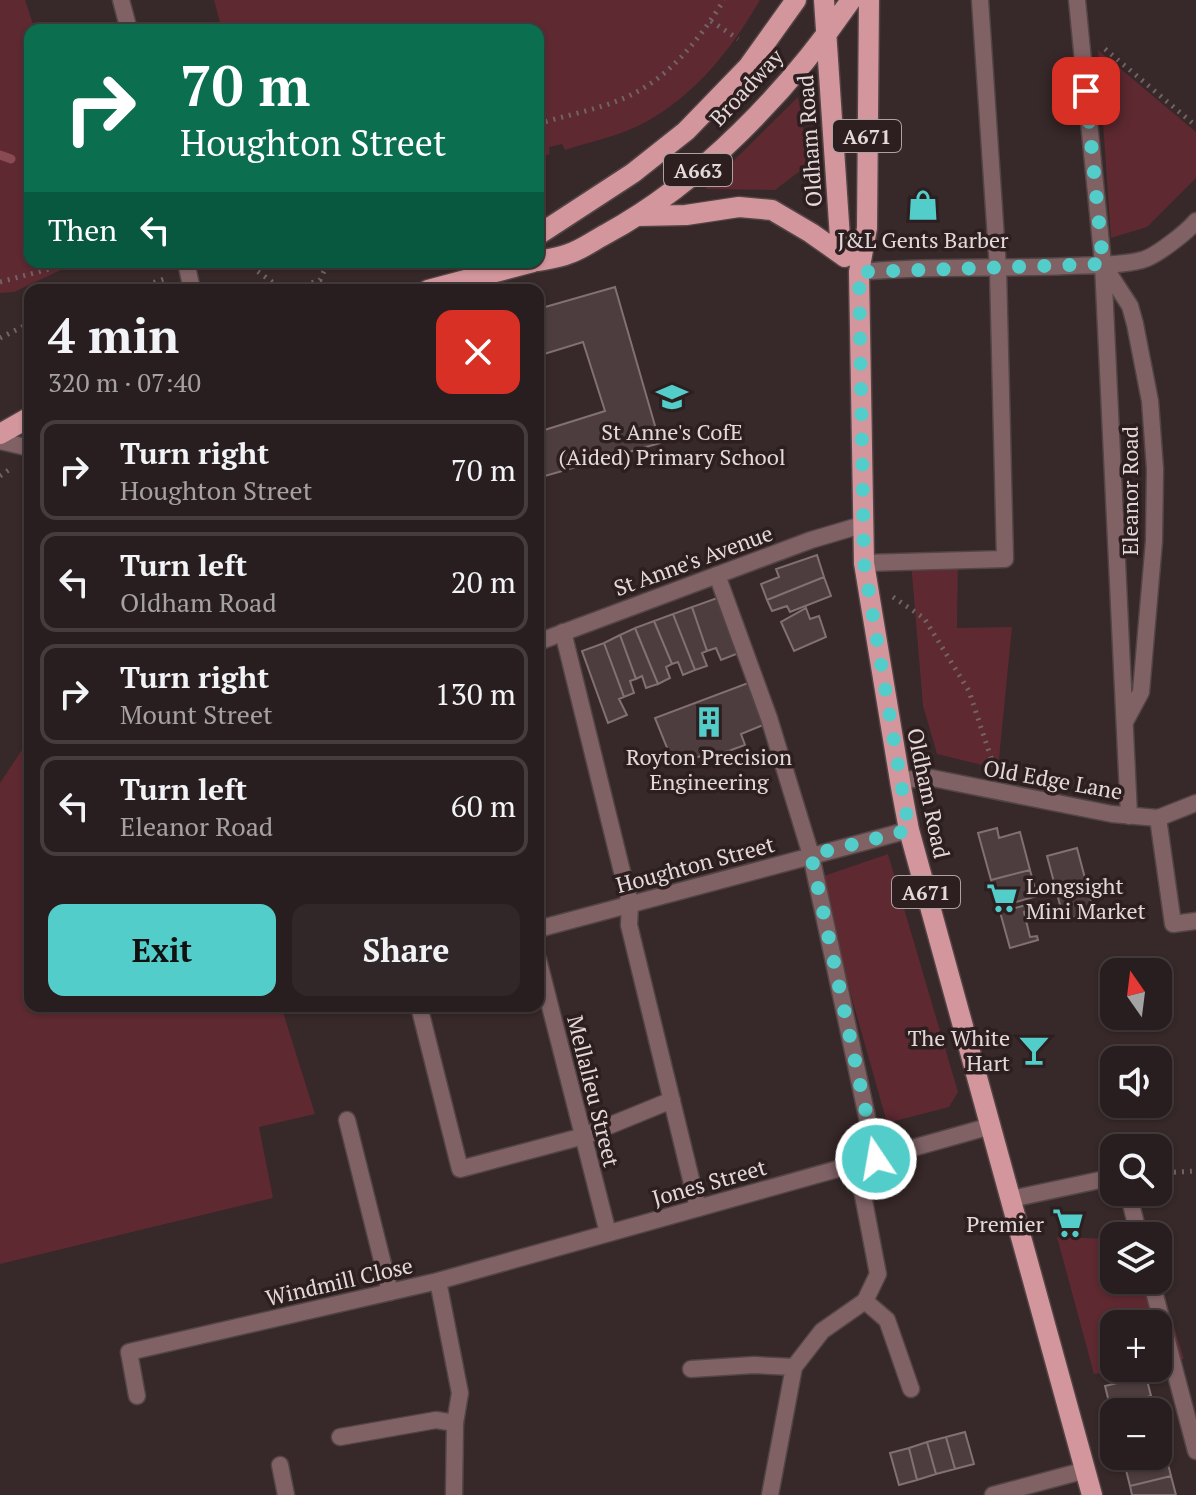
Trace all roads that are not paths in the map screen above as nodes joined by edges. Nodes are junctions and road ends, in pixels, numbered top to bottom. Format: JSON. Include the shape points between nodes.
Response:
{"nodes":[{"id":1,"x":121,"y":0,"type":"edge"},
{"id":2,"x":796,"y":0,"type":"edge"},
{"id":3,"x":824,"y":0,"type":"edge"},
{"id":4,"x":851,"y":0,"type":"edge"},
{"id":5,"x":869,"y":0,"type":"edge"},
{"id":6,"x":980,"y":0,"type":"edge"},
{"id":7,"x":1077,"y":0,"type":"edge"},
{"id":8,"x":127,"y":24,"type":"edge"},
{"id":9,"x":827,"y":35,"type":"junction"},
{"id":10,"x":638,"y":216,"type":"junction"},
{"id":11,"x":1196,"y":221,"type":"edge"},
{"id":12,"x":544,"y":231,"type":"edge"},
{"id":13,"x":841,"y":253,"type":"junction"},
{"id":14,"x":544,"y":260,"type":"edge"},
{"id":15,"x":1103,"y":264,"type":"junction"},
{"id":16,"x":498,"y":268,"type":"edge"},
{"id":17,"x":998,"y":269,"type":"junction"},
{"id":18,"x":859,"y":272,"type":"junction"},
{"id":19,"x":447,"y":284,"type":"edge"},
{"id":20,"x":24,"y":420,"type":"edge"},
{"id":21,"x":0,"y":434,"type":"edge"},
{"id":22,"x":0,"y":441,"type":"edge"},
{"id":23,"x":24,"y":447,"type":"edge"},
{"id":24,"x":865,"y":524,"type":"junction"},
{"id":25,"x":866,"y":572,"type":"junction"},
{"id":26,"x":717,"y":575,"type":"junction"},
{"id":27,"x":563,"y":632,"type":"junction"},
{"id":28,"x":544,"y":640,"type":"edge"},
{"id":29,"x":1125,"y":722,"type":"junction"},
{"id":30,"x":900,"y":780,"type":"junction"},
{"id":31,"x":1196,"y":803,"type":"edge"},
{"id":32,"x":1129,"y":816,"type":"junction"},
{"id":33,"x":1158,"y":818,"type":"junction"},
{"id":34,"x":909,"y":830,"type":"junction"},
{"id":35,"x":811,"y":855,"type":"junction"},
{"id":36,"x":630,"y":904,"type":"junction"},
{"id":37,"x":1196,"y":921,"type":"edge"},
{"id":38,"x":544,"y":927,"type":"edge"},
{"id":39,"x":544,"y":982,"type":"edge"},
{"id":40,"x":421,"y":1012,"type":"edge"},
{"id":41,"x":672,"y":1100,"type":"junction"},
{"id":42,"x":347,"y":1120,"type":"dead end"},
{"id":43,"x":991,"y":1126,"type":"junction"},
{"id":44,"x":584,"y":1136,"type":"junction"},
{"id":45,"x":876,"y":1159,"type":"junction"},
{"id":46,"x":857,"y":1164,"type":"junction"},
{"id":47,"x":1100,"y":1180,"type":"edge"},
{"id":48,"x":1011,"y":1199,"type":"junction"},
{"id":49,"x":698,"y":1208,"type":"junction"},
{"id":50,"x":608,"y":1233,"type":"junction"},
{"id":51,"x":438,"y":1281,"type":"junction"},
{"id":52,"x":390,"y":1292,"type":"junction"},
{"id":53,"x":1155,"y":1294,"type":"edge"},
{"id":54,"x":865,"y":1301,"type":"junction"},
{"id":55,"x":794,"y":1367,"type":"junction"},
{"id":56,"x":691,"y":1369,"type":"dead end"},
{"id":57,"x":911,"y":1389,"type":"dead end"},
{"id":58,"x":137,"y":1396,"type":"dead end"},
{"id":59,"x":455,"y":1423,"type":"junction"},
{"id":60,"x":340,"y":1437,"type":"dead end"},
{"id":61,"x":1196,"y":1451,"type":"edge"},
{"id":62,"x":280,"y":1465,"type":"dead end"},
{"id":63,"x":1086,"y":1470,"type":"junction"},
{"id":64,"x":286,"y":1495,"type":"edge"},
{"id":65,"x":454,"y":1495,"type":"edge"},
{"id":66,"x":770,"y":1495,"type":"edge"},
{"id":67,"x":993,"y":1495,"type":"edge"},
{"id":68,"x":1092,"y":1495,"type":"edge"}],
"edges":[{"from":1,"to":8,"type":"street"},
{"from":2,"to":12,"type":"main road","name":"Broadway","number":"A663","via":[[748,67],[686,131]]},
{"from":3,"to":9,"type":"main road","name":"Oldham Road","number":"A671"},
{"from":4,"to":9,"type":"main road","name":"Broadway","number":"A663"},
{"from":5,"to":18,"type":"main road","name":"Oldham Road","number":"A671","via":[[867,228]]},
{"from":6,"to":17,"type":"street"},
{"from":7,"to":15,"type":"street","name":"Eleanor Road"},
{"from":9,"to":10,"type":"main road","name":"Broadway","number":"A663","via":[[702,168]]},
{"from":9,"to":13,"type":"main road","name":"Oldham Road","number":"A671"},
{"from":10,"to":13,"type":"main road","via":[[739,207],[772,210]]},
{"from":10,"to":14,"type":"main road","name":"Broadway","number":"A663","via":[[569,254]]},
{"from":11,"to":15,"type":"street","via":[[1144,260]]},
{"from":13,"to":18,"type":"main road"},
{"from":15,"to":17,"type":"street"},
{"from":15,"to":29,"type":"street","name":"Eleanor Road"},
{"from":15,"to":29,"type":"street","name":"Eleanor Road","via":[[1130,306],[1135,324],[1150,401],[1155,469],[1141,692]]},
{"from":16,"to":19,"type":"main road","name":"Broadway","number":"A663"},
{"from":17,"to":18,"type":"street"},
{"from":17,"to":25,"type":"street","via":[[1005,559]]},
{"from":18,"to":24,"type":"main road","name":"Oldham Road","number":"A671"},
{"from":20,"to":21,"type":"main road"},
{"from":22,"to":23,"type":"street"},
{"from":24,"to":25,"type":"main road","name":"Oldham Road","number":"A671"},
{"from":24,"to":26,"type":"street","name":"St Anne's Avenue"},
{"from":25,"to":30,"type":"main road","name":"Oldham Road","number":"A671"},
{"from":26,"to":27,"type":"street","name":"St Anne's Avenue"},
{"from":26,"to":35,"type":"street"},
{"from":27,"to":28,"type":"street","name":"St Anne's Avenue"},
{"from":27,"to":36,"type":"street"},
{"from":29,"to":32,"type":"street","name":"Eleanor Road"},
{"from":30,"to":32,"type":"street","name":"Old Edge Lane","via":[[932,778]]},
{"from":30,"to":34,"type":"main road","name":"Oldham Road","number":"A671"},
{"from":31,"to":33,"type":"street","name":"Old Edge Lane"},
{"from":32,"to":33,"type":"street","name":"Old Edge Lane"},
{"from":33,"to":37,"type":"street","via":[[1173,924]]},
{"from":34,"to":35,"type":"street","name":"Houghton Street"},
{"from":34,"to":43,"type":"main road","name":"Oldham Road","number":"A671"},
{"from":35,"to":36,"type":"street","name":"Houghton Street"},
{"from":35,"to":45,"type":"street"},
{"from":36,"to":38,"type":"street","name":"Houghton Street"},
{"from":36,"to":41,"type":"street","via":[[629,925]]},
{"from":39,"to":44,"type":"street","name":"Mellalieu Street"},
{"from":40,"to":44,"type":"street","via":[[460,1169]]},
{"from":41,"to":44,"type":"street"},
{"from":41,"to":49,"type":"street"},
{"from":42,"to":52,"type":"street"},
{"from":43,"to":45,"type":"street","name":"Jones Street"},
{"from":43,"to":48,"type":"main road","name":"Oldham Road","number":"A671"},
{"from":44,"to":50,"type":"street","name":"Mellalieu Street"},
{"from":45,"to":46,"type":"street","name":"Jones Street"},
{"from":46,"to":49,"type":"street","name":"Jones Street"},
{"from":46,"to":54,"type":"street","via":[[878,1274]]},
{"from":47,"to":48,"type":"street"},
{"from":48,"to":63,"type":"main road","name":"Oldham Road","number":"A671"},
{"from":49,"to":50,"type":"street","name":"Jones Street"},
{"from":50,"to":51,"type":"street","name":"Jones Street"},
{"from":51,"to":52,"type":"street","name":"Windmill Close"},
{"from":51,"to":59,"type":"street","name":"Windmill Close","via":[[460,1393]]},
{"from":52,"to":58,"type":"street","name":"Windmill Close","via":[[129,1352]]},
{"from":53,"to":61,"type":"street"},
{"from":54,"to":55,"type":"street","via":[[822,1331]]},
{"from":54,"to":57,"type":"street","via":[[887,1320]]},
{"from":55,"to":56,"type":"street"},
{"from":55,"to":66,"type":"street"},
{"from":59,"to":60,"type":"street","via":[[436,1420]]},
{"from":59,"to":65,"type":"street","name":"Windmill Close"},
{"from":62,"to":64,"type":"street"},
{"from":63,"to":67,"type":"street"},
{"from":63,"to":68,"type":"main road","name":"Oldham Road","number":"A671"}]}
